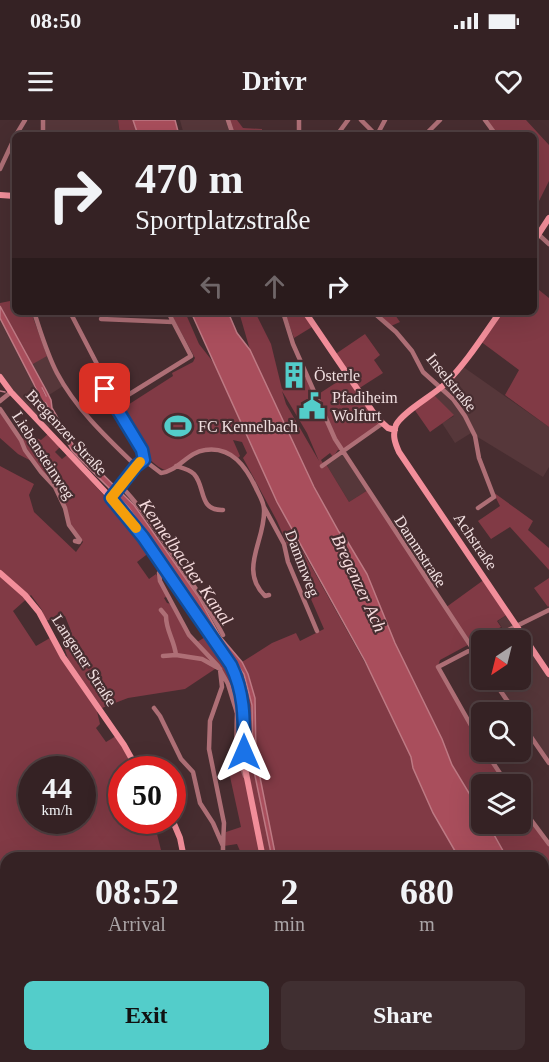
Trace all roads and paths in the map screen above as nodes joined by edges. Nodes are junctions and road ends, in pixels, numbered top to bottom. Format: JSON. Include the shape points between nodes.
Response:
{"nodes":[{"id":1,"x":361,"y":120,"type":"edge"},
{"id":2,"x":440,"y":120,"type":"edge"},
{"id":3,"x":484,"y":120,"type":"edge"},
{"id":4,"x":373,"y":132,"type":"edge"},
{"id":5,"x":428,"y":132,"type":"edge"},
{"id":6,"x":494,"y":132,"type":"edge"},
{"id":7,"x":12,"y":144,"type":"edge"},
{"id":8,"x":0,"y":169,"type":"edge"},
{"id":9,"x":549,"y":218,"type":"edge"},
{"id":10,"x":538,"y":234,"type":"joint"},
{"id":11,"x":549,"y":244,"type":"edge"},
{"id":12,"x":35,"y":315,"type":"edge"},
{"id":13,"x":72,"y":315,"type":"edge"},
{"id":14,"x":170,"y":315,"type":"edge"},
{"id":15,"x":283,"y":315,"type":"edge"},
{"id":16,"x":307,"y":315,"type":"edge"},
{"id":17,"x":376,"y":315,"type":"edge"},
{"id":18,"x":498,"y":315,"type":"edge"},
{"id":19,"x":101,"y":319,"type":"dead end"},
{"id":20,"x":173,"y":322,"type":"junction"},
{"id":21,"x":98,"y":366,"type":"dead end"},
{"id":22,"x":106,"y":367,"type":"dead end"},
{"id":23,"x":0,"y":377,"type":"edge"},
{"id":24,"x":105,"y":389,"type":"dead end"},
{"id":25,"x":440,"y":389,"type":"junction"},
{"id":26,"x":0,"y":393,"type":"edge"},
{"id":27,"x":8,"y":394,"type":"junction"},
{"id":28,"x":0,"y":401,"type":"edge"},
{"id":29,"x":0,"y":409,"type":"edge"},
{"id":30,"x":384,"y":424,"type":"junction"},
{"id":31,"x":396,"y":428,"type":"junction"},
{"id":32,"x":342,"y":451,"type":"junction"},
{"id":33,"x":144,"y":460,"type":"junction"},
{"id":34,"x":136,"y":466,"type":"junction"},
{"id":35,"x":176,"y":466,"type":"junction"},
{"id":36,"x":322,"y":466,"type":"dead end"},
{"id":37,"x":120,"y":487,"type":"junction"},
{"id":38,"x":112,"y":496,"type":"junction"},
{"id":39,"x":264,"y":507,"type":"junction"},
{"id":40,"x":478,"y":508,"type":"dead end"},
{"id":41,"x":223,"y":510,"type":"dead end"},
{"id":42,"x":75,"y":541,"type":"dead end"},
{"id":43,"x":164,"y":569,"type":"junction"},
{"id":44,"x":0,"y":573,"type":"edge"},
{"id":45,"x":269,"y":595,"type":"dead end"},
{"id":46,"x":161,"y":610,"type":"dead end"},
{"id":47,"x":549,"y":610,"type":"edge"},
{"id":48,"x":516,"y":627,"type":"junction"},
{"id":49,"x":510,"y":630,"type":"edge"},
{"id":50,"x":317,"y":631,"type":"dead end"},
{"id":51,"x":223,"y":635,"type":"dead end"},
{"id":52,"x":471,"y":647,"type":"edge"},
{"id":53,"x":471,"y":650,"type":"edge"},
{"id":54,"x":176,"y":655,"type":"junction"},
{"id":55,"x":164,"y":656,"type":"dead end"},
{"id":56,"x":220,"y":669,"type":"junction"},
{"id":57,"x":549,"y":674,"type":"edge"},
{"id":58,"x":153,"y":708,"type":"dead end"},
{"id":59,"x":471,"y":725,"type":"edge"},
{"id":60,"x":531,"y":737,"type":"edge"},
{"id":61,"x":130,"y":756,"type":"edge"},
{"id":62,"x":549,"y":763,"type":"edge"},
{"id":63,"x":247,"y":777,"type":"junction"},
{"id":64,"x":531,"y":820,"type":"edge"},
{"id":65,"x":178,"y":834,"type":"edge"},
{"id":66,"x":549,"y":844,"type":"edge"},
{"id":67,"x":223,"y":846,"type":"junction"},
{"id":68,"x":183,"y":852,"type":"edge"},
{"id":69,"x":223,"y":852,"type":"edge"},
{"id":70,"x":262,"y":852,"type":"edge"}],
"edges":[{"from":1,"to":4,"type":"street"},
{"from":2,"to":5,"type":"street"},
{"from":3,"to":6,"type":"street"},
{"from":7,"to":8,"type":"street"},
{"from":9,"to":10,"type":"main road"},
{"from":10,"to":11,"type":"street"},
{"from":12,"to":34,"type":"street","via":[[64,385],[94,424]]},
{"from":13,"to":21,"type":"street"},
{"from":14,"to":20,"type":"street"},
{"from":15,"to":32,"type":"street","name":"Dammstraße"},
{"from":16,"to":30,"type":"main road"},
{"from":17,"to":25,"type":"street","name":"Inselstraße","via":[[396,332],[423,372]]},
{"from":18,"to":25,"type":"main road"},
{"from":19,"to":20,"type":"street"},
{"from":20,"to":22,"type":"street","via":[[191,356],[128,395],[120,392]]},
{"from":23,"to":27,"type":"main road","name":"Bregenzer Straße"},
{"from":24,"to":33,"type":"street","via":[[142,450]]},
{"from":25,"to":31,"type":"main road","via":[[405,415]]},
{"from":25,"to":40,"type":"street","name":"Inselstraße","via":[[458,406],[475,436],[494,497]]},
{"from":26,"to":27,"type":"street","name":"Liebensteinweg"},
{"from":27,"to":28,"type":"street","name":"Liebensteinweg"},
{"from":27,"to":38,"type":"main road","name":"Bregenzer Straße"},
{"from":29,"to":42,"type":"street","name":"Liebensteinweg","via":[[40,472],[55,487],[69,525],[80,540]]},
{"from":30,"to":31,"type":"main road"},
{"from":30,"to":32,"type":"street"},
{"from":31,"to":48,"type":"main road","name":"Achstraße","via":[[399,452]]},
{"from":32,"to":36,"type":"street"},
{"from":32,"to":52,"type":"street","name":"Dammstraße"},
{"from":33,"to":34,"type":"street"},
{"from":33,"to":35,"type":"street","name":"Dammweg","via":[[158,472]]},
{"from":34,"to":37,"type":"street"},
{"from":35,"to":39,"type":"street","name":"Dammweg","via":[[205,450],[226,452],[244,467]]},
{"from":35,"to":41,"type":"street","via":[[194,475],[210,507]]},
{"from":37,"to":38,"type":"street"},
{"from":37,"to":51,"type":"street","via":[[136,502],[164,542]]},
{"from":38,"to":43,"type":"main road","name":"Bregenzer Straße"},
{"from":39,"to":45,"type":"street","via":[[252,568],[261,592]]},
{"from":39,"to":50,"type":"street","name":"Dammweg","via":[[284,544]]},
{"from":43,"to":56,"type":"street","via":[[159,573],[160,581],[189,635]]},
{"from":43,"to":63,"type":"main road","name":"Bregenzer Straße","via":[[238,679],[244,706]]},
{"from":44,"to":61,"type":"main road","name":"Langener Straße","via":[[39,612],[63,657]]},
{"from":46,"to":54,"type":"street"},
{"from":47,"to":48,"type":"street"},
{"from":48,"to":49,"type":"street"},
{"from":48,"to":57,"type":"main road","name":"Achstraße"},
{"from":53,"to":59,"type":"street","via":[[438,666]]},
{"from":54,"to":55,"type":"street"},
{"from":54,"to":56,"type":"street","via":[[207,660]]},
{"from":56,"to":63,"type":"street","via":[[237,713],[236,750]]},
{"from":56,"to":67,"type":"street","via":[[222,687],[210,721],[209,749],[224,823]]},
{"from":58,"to":67,"type":"street","via":[[181,759],[193,772],[200,803]]},
{"from":60,"to":62,"type":"street"},
{"from":63,"to":70,"type":"main road","name":"Bregenzer Straße"},
{"from":64,"to":66,"type":"street"},
{"from":65,"to":68,"type":"main road"},
{"from":67,"to":69,"type":"street"}]}
